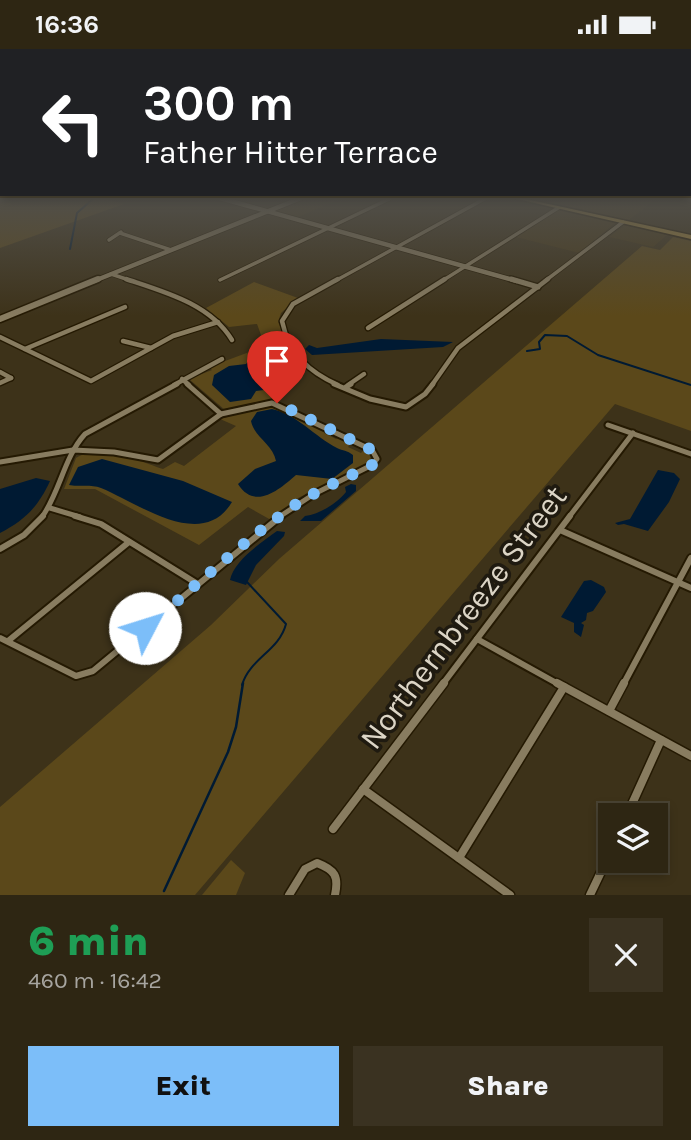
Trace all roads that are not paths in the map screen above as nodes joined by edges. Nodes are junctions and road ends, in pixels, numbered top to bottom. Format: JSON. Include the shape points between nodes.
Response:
{"nodes":[{"id":1,"x":113,"y":237,"type":"edge"},
{"id":2,"x":136,"y":237,"type":"edge"},
{"id":3,"x":201,"y":237,"type":"edge"},
{"id":4,"x":308,"y":237,"type":"edge"},
{"id":5,"x":361,"y":237,"type":"edge"},
{"id":6,"x":413,"y":237,"type":"edge"},
{"id":7,"x":512,"y":237,"type":"edge"},
{"id":8,"x":603,"y":237,"type":"edge"},
{"id":9,"x":109,"y":240,"type":"dead end"},
{"id":10,"x":395,"y":247,"type":"junction"},
{"id":11,"x":171,"y":250,"type":"junction"},
{"id":12,"x":466,"y":267,"type":"junction"},
{"id":13,"x":111,"y":274,"type":"junction"},
{"id":14,"x":220,"y":280,"type":"dead end"},
{"id":15,"x":538,"y":288,"type":"junction"},
{"id":16,"x":125,"y":307,"type":"dead end"},
{"id":17,"x":0,"y":319,"type":"edge"},
{"id":18,"x":218,"y":322,"type":"junction"},
{"id":19,"x":368,"y":328,"type":"dead end"},
{"id":20,"x":0,"y":337,"type":"edge"},
{"id":21,"x":232,"y":340,"type":"dead end"},
{"id":22,"x":123,"y":341,"type":"dead end"},
{"id":23,"x":151,"y":348,"type":"junction"},
{"id":24,"x":25,"y":349,"type":"junction"},
{"id":25,"x":222,"y":359,"type":"dead end"},
{"id":26,"x":0,"y":372,"type":"edge"},
{"id":27,"x":364,"y":374,"type":"dead end"},
{"id":28,"x":182,"y":379,"type":"junction"},
{"id":29,"x":0,"y":383,"type":"edge"},
{"id":30,"x":346,"y":387,"type":"junction"},
{"id":31,"x":221,"y":414,"type":"junction"},
{"id":32,"x":608,"y":425,"type":"dead end"},
{"id":33,"x":633,"y":433,"type":"junction"},
{"id":34,"x":73,"y":450,"type":"junction"},
{"id":35,"x":691,"y":454,"type":"edge"},
{"id":36,"x":0,"y":462,"type":"edge"},
{"id":37,"x":50,"y":508,"type":"junction"},
{"id":38,"x":560,"y":530,"type":"junction"},
{"id":39,"x":129,"y":543,"type":"junction"},
{"id":40,"x":0,"y":549,"type":"edge"},
{"id":41,"x":691,"y":558,"type":"edge"},
{"id":42,"x":678,"y":582,"type":"junction"},
{"id":43,"x":196,"y":583,"type":"junction"},
{"id":44,"x":691,"y":588,"type":"edge"},
{"id":45,"x":477,"y":639,"type":"junction"},
{"id":46,"x":4,"y":640,"type":"edge"},
{"id":47,"x":564,"y":687,"type":"junction"},
{"id":48,"x":609,"y":711,"type":"junction"},
{"id":49,"x":661,"y":740,"type":"junction"},
{"id":50,"x":691,"y":756,"type":"edge"},
{"id":51,"x":363,"y":789,"type":"junction"},
{"id":52,"x":632,"y":803,"type":"edge"},
{"id":53,"x":333,"y":829,"type":"dead end"},
{"id":54,"x":459,"y":858,"type":"junction"},
{"id":55,"x":600,"y":873,"type":"edge"},
{"id":56,"x":289,"y":895,"type":"edge"},
{"id":57,"x":335,"y":895,"type":"edge"},
{"id":58,"x":510,"y":895,"type":"edge"},
{"id":59,"x":590,"y":895,"type":"edge"}],
"edges":[{"from":1,"to":9,"type":"street"},
{"from":2,"to":11,"type":"street"},
{"from":3,"to":11,"type":"main road"},
{"from":4,"to":14,"type":"street"},
{"from":5,"to":10,"type":"street"},
{"from":6,"to":10,"type":"street"},
{"from":7,"to":12,"type":"street"},
{"from":8,"to":15,"type":"street"},
{"from":10,"to":12,"type":"street"},
{"from":10,"to":30,"type":"street","via":[[299,299],[284,314],[283,330],[301,361]]},
{"from":11,"to":13,"type":"main road"},
{"from":12,"to":15,"type":"street"},
{"from":12,"to":19,"type":"street"},
{"from":13,"to":17,"type":"main road"},
{"from":13,"to":18,"type":"street","via":[[201,308]]},
{"from":15,"to":30,"type":"street","via":[[448,357],[438,381],[411,404],[398,407]]},
{"from":16,"to":24,"type":"street"},
{"from":18,"to":21,"type":"street"},
{"from":18,"to":23,"type":"street"},
{"from":20,"to":24,"type":"street"},
{"from":22,"to":23,"type":"street"},
{"from":23,"to":24,"type":"street","via":[[91,381]]},
{"from":25,"to":28,"type":"street"},
{"from":26,"to":29,"type":"street","via":[[11,378]]},
{"from":27,"to":30,"type":"street"},
{"from":28,"to":31,"type":"street"},
{"from":28,"to":34,"type":"street","via":[[85,434]]},
{"from":31,"to":34,"type":"street","via":[[158,460]]},
{"from":31,"to":43,"type":"street","via":[[277,403],[377,455],[376,460],[297,504]]},
{"from":32,"to":33,"type":"street"},
{"from":33,"to":35,"type":"street"},
{"from":33,"to":38,"type":"street","name":"Northernbreeze Street"},
{"from":34,"to":36,"type":"street"},
{"from":34,"to":37,"type":"street"},
{"from":37,"to":39,"type":"street","via":[[97,522]]},
{"from":37,"to":40,"type":"street","via":[[32,530]]},
{"from":38,"to":42,"type":"street"},
{"from":38,"to":45,"type":"street","name":"Northernbreeze Street"},
{"from":39,"to":43,"type":"street"},
{"from":39,"to":46,"type":"street"},
{"from":41,"to":42,"type":"street"},
{"from":42,"to":44,"type":"street"},
{"from":42,"to":48,"type":"street"},
{"from":43,"to":46,"type":"street","via":[[88,673],[68,673]]},
{"from":45,"to":47,"type":"street"},
{"from":45,"to":51,"type":"street","name":"Northernbreeze Street"},
{"from":47,"to":48,"type":"street"},
{"from":47,"to":54,"type":"street"},
{"from":48,"to":49,"type":"street"},
{"from":49,"to":50,"type":"street"},
{"from":49,"to":52,"type":"street"},
{"from":51,"to":53,"type":"street","name":"Northernbreeze Street"},
{"from":51,"to":54,"type":"street"},
{"from":54,"to":58,"type":"street"},
{"from":55,"to":59,"type":"street"},
{"from":56,"to":57,"type":"street","via":[[304,869],[317,863],[332,869],[338,880]]}]}
